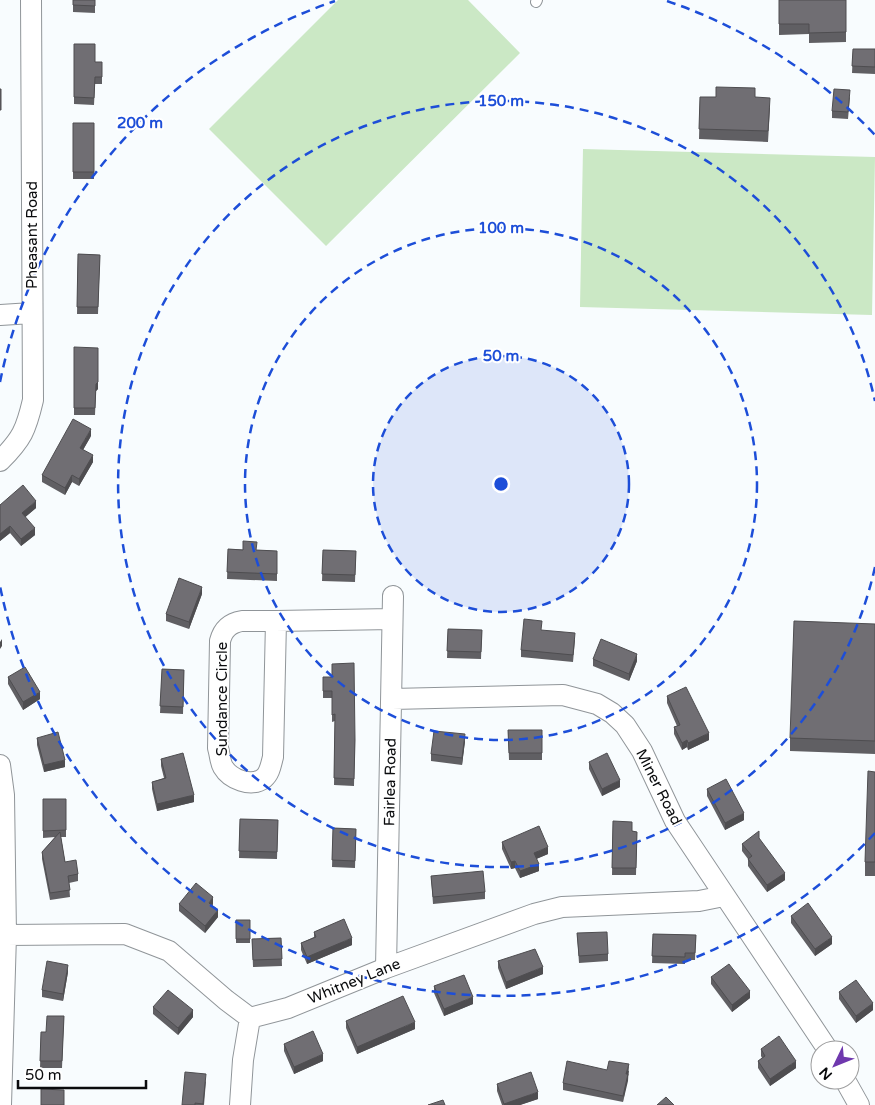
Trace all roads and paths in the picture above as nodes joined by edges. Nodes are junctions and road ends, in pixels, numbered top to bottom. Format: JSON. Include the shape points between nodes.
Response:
{"nodes":[{"id":1,"x":32,"y":0,"type":"edge"},
{"id":2,"x":32,"y":314,"type":"junction"},
{"id":3,"x":0,"y":315,"type":"edge"},
{"id":4,"x":0,"y":461,"type":"edge"},
{"id":5,"x":393,"y":596,"type":"dead end"},
{"id":6,"x":392,"y":619,"type":"junction"},
{"id":7,"x":276,"y":621,"type":"junction"},
{"id":8,"x":392,"y":699,"type":"junction"},
{"id":9,"x":0,"y":765,"type":"edge"},
{"id":10,"x":724,"y":896,"type":"junction"},
{"id":11,"x":6,"y":935,"type":"junction"},
{"id":12,"x":386,"y":968,"type":"junction"},
{"id":13,"x":250,"y":1018,"type":"junction"},
{"id":14,"x":821,"y":1040,"type":"edge"},
{"id":15,"x":851,"y":1090,"type":"edge"},
{"id":16,"x":1,"y":1101,"type":"edge"},
{"id":17,"x":240,"y":1105,"type":"edge"},
{"id":18,"x":859,"y":1105,"type":"edge"}],
"edges":[{"from":1,"to":2,"type":"street","name":"Pheasant Road"},
{"from":2,"to":3,"type":"street"},
{"from":2,"to":4,"type":"street","name":"Pheasant Road","via":[[33,400],[26,428]]},
{"from":5,"to":6,"type":"street","name":"Fairlea Road"},
{"from":6,"to":7,"type":"street","name":"Sundance Circle"},
{"from":6,"to":8,"type":"street","name":"Fairlea Road"},
{"from":7,"to":7,"type":"street","name":"Sundance Circle","via":[[274,757],[263,778],[239,781],[230,776],[222,765],[218,748],[222,634],[235,622]]},
{"from":8,"to":10,"type":"street","name":"Miner Road","via":[[564,695],[597,704],[625,725],[642,751],[675,821]]},
{"from":8,"to":12,"type":"street","name":"Fairlea Road"},
{"from":9,"to":11,"type":"street","via":[[4,795]]},
{"from":10,"to":12,"type":"street","name":"Whitney Lane","via":[[698,901],[562,907],[534,914]]},
{"from":10,"to":14,"type":"street","name":"Miner Road"},
{"from":11,"to":13,"type":"street","via":[[125,934],[169,951]]},
{"from":11,"to":16,"type":"street"},
{"from":12,"to":13,"type":"street","name":"Whitney Lane","via":[[288,1008]]},
{"from":13,"to":17,"type":"street"},
{"from":15,"to":18,"type":"street"}]}
